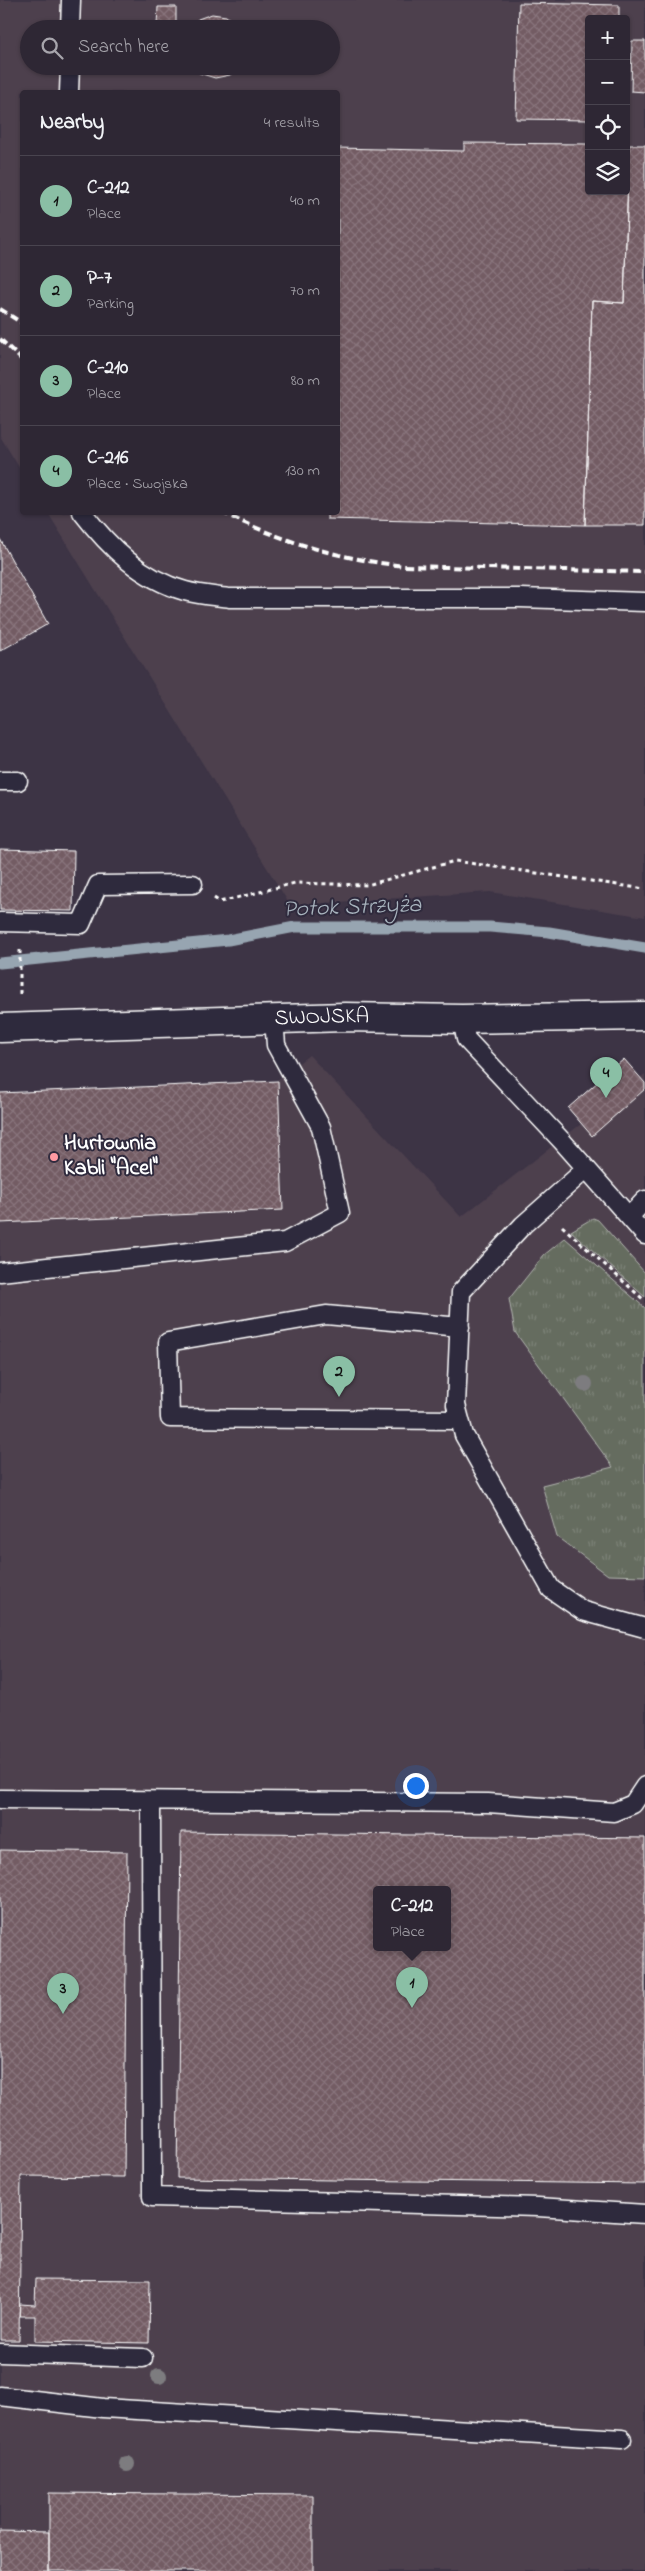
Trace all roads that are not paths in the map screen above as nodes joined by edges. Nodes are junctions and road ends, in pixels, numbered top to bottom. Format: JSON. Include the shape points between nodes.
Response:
{"nodes":[{"id":1,"x":71,"y":0,"type":"edge"},
{"id":2,"x":70,"y":20,"type":"edge"},
{"id":3,"x":70,"y":75,"type":"edge"},
{"id":4,"x":69,"y":90,"type":"edge"},
{"id":5,"x":84,"y":515,"type":"edge"},
{"id":6,"x":645,"y":602,"type":"edge"},
{"id":7,"x":0,"y":781,"type":"edge"},
{"id":8,"x":18,"y":781,"type":"dead end"},
{"id":9,"x":193,"y":884,"type":"road end"},
{"id":10,"x":0,"y":922,"type":"edge"},
{"id":11,"x":645,"y":1016,"type":"edge"},
{"id":12,"x":274,"y":1019,"type":"junction"},
{"id":13,"x":462,"y":1020,"type":"junction"},
{"id":14,"x":0,"y":1028,"type":"edge"},
{"id":15,"x":586,"y":1169,"type":"junction"},
{"id":16,"x":645,"y":1200,"type":"edge"},
{"id":17,"x":629,"y":1217,"type":"junction"},
{"id":18,"x":645,"y":1235,"type":"edge"},
{"id":19,"x":0,"y":1272,"type":"edge"},
{"id":20,"x":460,"y":1327,"type":"junction"},
{"id":21,"x":460,"y":1420,"type":"junction"},
{"id":22,"x":645,"y":1628,"type":"edge"},
{"id":23,"x":645,"y":1786,"type":"edge"},
{"id":24,"x":0,"y":1799,"type":"edge"},
{"id":25,"x":150,"y":1801,"type":"junction"},
{"id":26,"x":645,"y":2214,"type":"edge"},
{"id":27,"x":0,"y":2353,"type":"edge"},
{"id":28,"x":143,"y":2358,"type":"dead end"},
{"id":29,"x":0,"y":2396,"type":"edge"},
{"id":30,"x":622,"y":2439,"type":"dead end"}],
"edges":[{"from":1,"to":2,"type":"lane"},
{"from":3,"to":4,"type":"lane"},
{"from":5,"to":6,"type":"lane","via":[[101,537],[136,569],[184,591],[230,598],[520,598]]},
{"from":7,"to":8,"type":"lane"},
{"from":9,"to":10,"type":"lane","via":[[98,885],[81,924]]},
{"from":11,"to":13,"type":"street","name":"SWOJSKA"},
{"from":12,"to":13,"type":"street","name":"SWOJSKA"},
{"from":12,"to":14,"type":"street","name":"SWOJSKA"},
{"from":12,"to":19,"type":"lane","via":[[276,1045],[321,1127],[340,1213],[285,1242]]},
{"from":13,"to":15,"type":"lane","via":[[466,1039]]},
{"from":15,"to":17,"type":"lane"},
{"from":15,"to":20,"type":"lane","via":[[545,1205],[461,1292]]},
{"from":16,"to":17,"type":"lane"},
{"from":17,"to":18,"type":"lane"},
{"from":20,"to":21,"type":"lane","via":[[456,1405]]},
{"from":20,"to":21,"type":"lane","via":[[326,1315],[168,1342],[170,1418]]},
{"from":21,"to":22,"type":"lane","via":[[464,1435],[551,1589],[583,1611]]},
{"from":23,"to":25,"type":"lane","via":[[633,1804],[614,1812],[488,1803]]},
{"from":24,"to":25,"type":"lane"},
{"from":25,"to":26,"type":"lane","via":[[152,2197],[538,2207]]},
{"from":27,"to":28,"type":"lane"},
{"from":29,"to":30,"type":"lane","via":[[113,2409]]}]}
